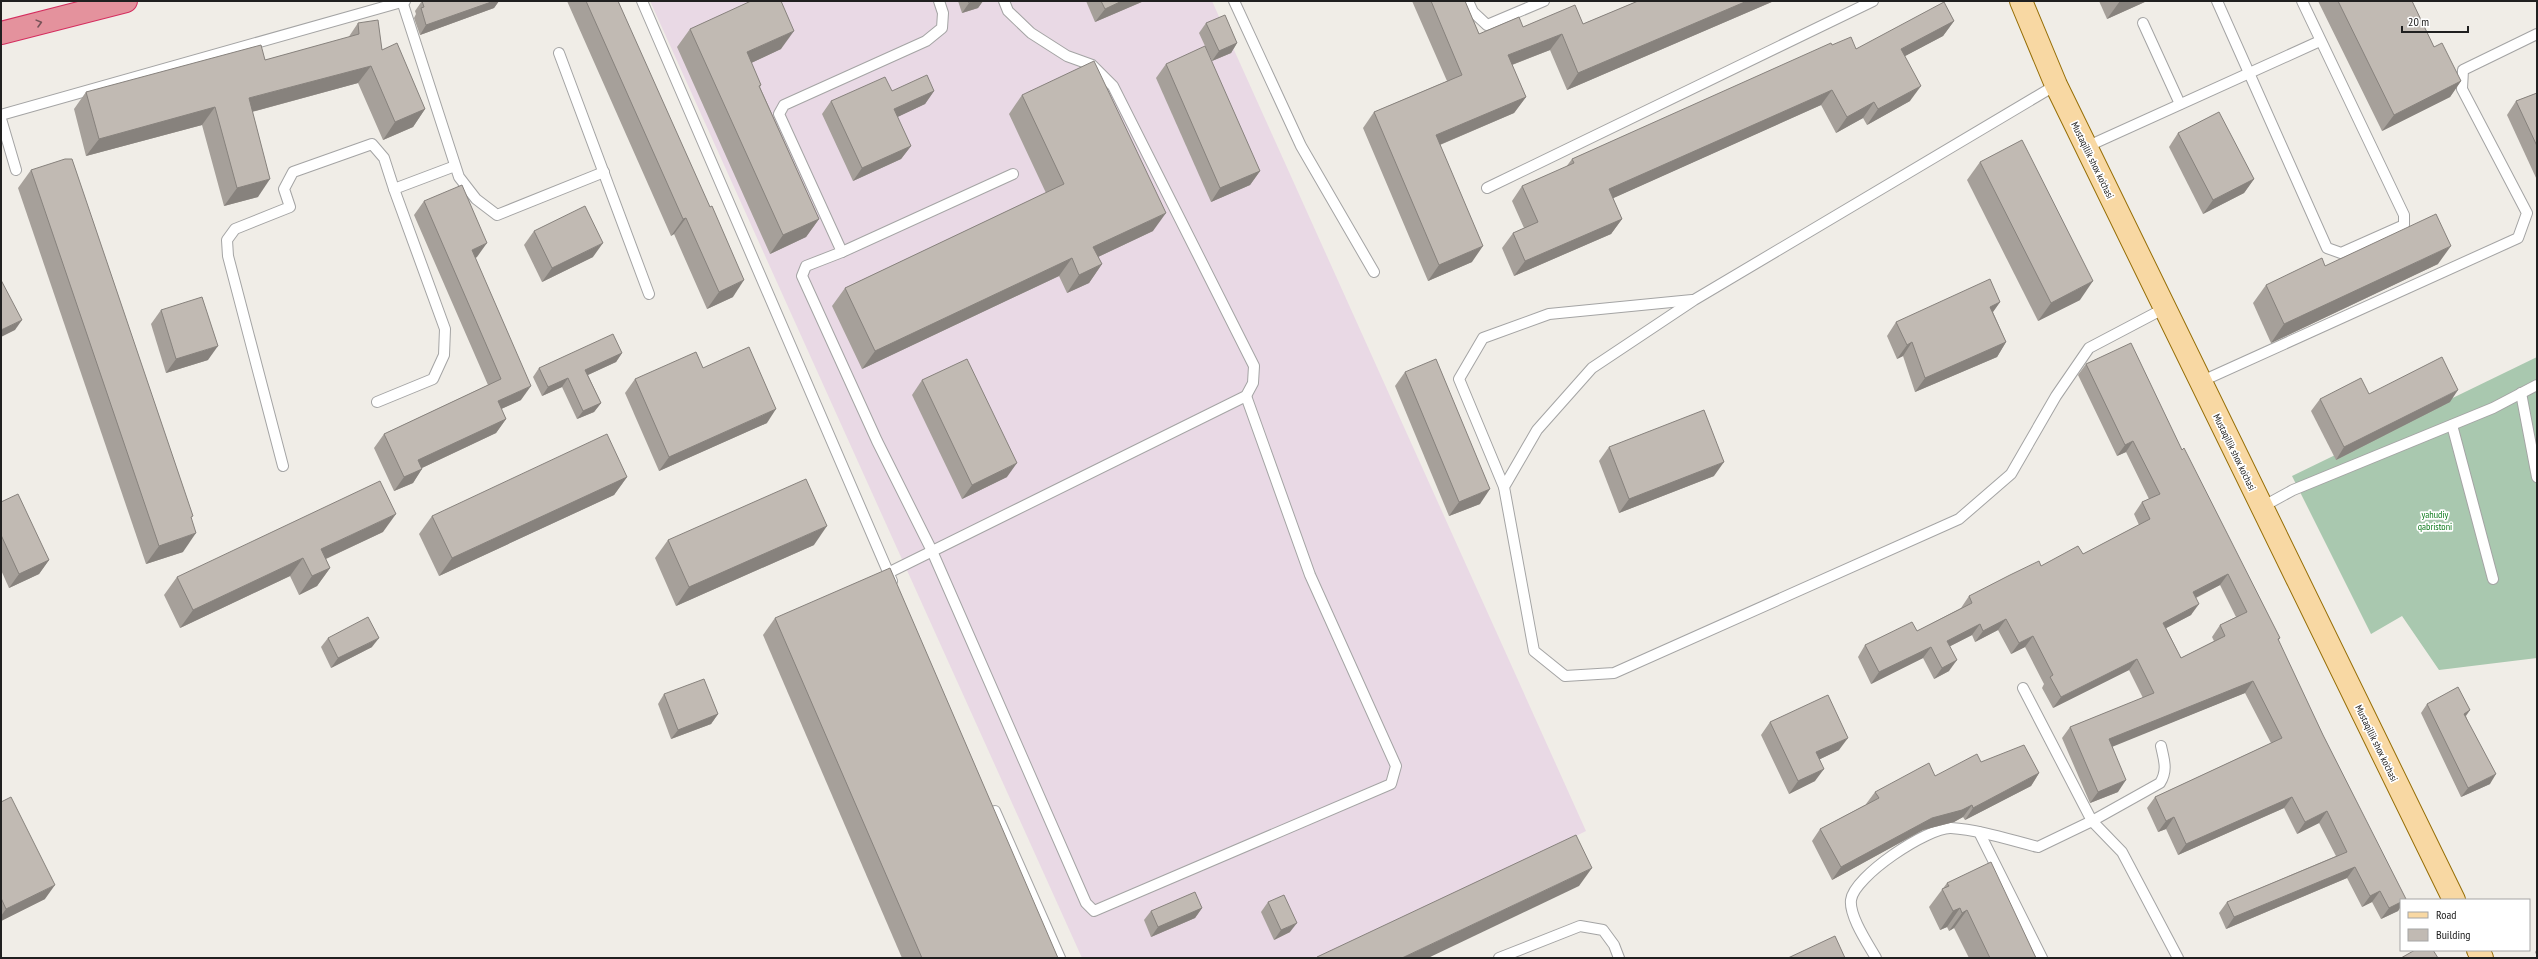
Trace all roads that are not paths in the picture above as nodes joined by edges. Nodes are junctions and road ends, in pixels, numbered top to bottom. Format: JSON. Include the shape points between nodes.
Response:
{"nodes":[{"id":1,"x":126,"y":1,"type":"edge"},
{"id":2,"x":403,"y":1,"type":"edge"},
{"id":3,"x":642,"y":1,"type":"edge"},
{"id":4,"x":939,"y":1,"type":"edge"},
{"id":5,"x":1004,"y":1,"type":"edge"},
{"id":6,"x":1234,"y":1,"type":"edge"},
{"id":7,"x":1468,"y":1,"type":"edge"},
{"id":8,"x":1544,"y":1,"type":"edge"},
{"id":9,"x":1873,"y":1,"type":"edge"},
{"id":10,"x":2021,"y":1,"type":"edge"},
{"id":11,"x":2217,"y":1,"type":"edge"},
{"id":12,"x":2302,"y":1,"type":"edge"},
{"id":13,"x":2144,"y":23,"type":"dead end"},
{"id":14,"x":1,"y":33,"type":"edge"},
{"id":15,"x":2537,"y":34,"type":"edge"},
{"id":16,"x":2320,"y":40,"type":"junction"},
{"id":17,"x":559,"y":52,"type":"dead end"},
{"id":18,"x":2250,"y":72,"type":"junction"},
{"id":19,"x":2056,"y":85,"type":"junction"},
{"id":20,"x":2180,"y":104,"type":"junction"},
{"id":21,"x":1,"y":115,"type":"edge"},
{"id":22,"x":1,"y":118,"type":"edge"},
{"id":23,"x":2086,"y":147,"type":"junction"},
{"id":24,"x":455,"y":166,"type":"junction"},
{"id":25,"x":16,"y":170,"type":"dead end"},
{"id":26,"x":604,"y":172,"type":"junction"},
{"id":27,"x":1013,"y":174,"type":"dead end"},
{"id":28,"x":1487,"y":188,"type":"dead end"},
{"id":29,"x":394,"y":189,"type":"junction"},
{"id":30,"x":842,"y":252,"type":"junction"},
{"id":31,"x":1374,"y":272,"type":"dead end"},
{"id":32,"x":649,"y":294,"type":"dead end"},
{"id":33,"x":1694,"y":300,"type":"junction"},
{"id":34,"x":2165,"y":308,"type":"junction"},
{"id":35,"x":2200,"y":382,"type":"junction"},
{"id":36,"x":2537,"y":385,"type":"edge"},
{"id":37,"x":2521,"y":393,"type":"junction"},
{"id":38,"x":1246,"y":396,"type":"junction"},
{"id":39,"x":378,"y":402,"type":"dead end"},
{"id":40,"x":2452,"y":425,"type":"junction"},
{"id":41,"x":283,"y":466,"type":"dead end"},
{"id":42,"x":2537,"y":477,"type":"edge"},
{"id":43,"x":1504,"y":487,"type":"junction"},
{"id":44,"x":2262,"y":507,"type":"junction"},
{"id":45,"x":932,"y":551,"type":"junction"},
{"id":46,"x":888,"y":573,"type":"junction"},
{"id":47,"x":2493,"y":579,"type":"dead end"},
{"id":48,"x":895,"y":588,"type":"edge"},
{"id":49,"x":2023,"y":688,"type":"dead end"},
{"id":50,"x":2161,"y":746,"type":"dead end"},
{"id":51,"x":989,"y":798,"type":"edge"},
{"id":52,"x":2092,"y":821,"type":"junction"},
{"id":53,"x":1979,"y":832,"type":"junction"},
{"id":54,"x":2454,"y":899,"type":"edge"},
{"id":55,"x":1060,"y":958,"type":"edge"},
{"id":56,"x":1499,"y":958,"type":"edge"},
{"id":57,"x":1620,"y":958,"type":"edge"},
{"id":58,"x":1876,"y":958,"type":"edge"},
{"id":59,"x":2042,"y":958,"type":"edge"},
{"id":60,"x":2178,"y":958,"type":"edge"}],
"edges":[{"from":14,"to":1,"type":"highway","one_way":true},
{"from":2,"to":21,"type":"lane"},
{"from":2,"to":24,"type":"lane"},
{"from":3,"to":46,"type":"lane"},
{"from":4,"to":30,"type":"lane","via":[[943,13],[942,28],[926,41],[784,105],[779,114]]},
{"from":5,"to":38,"type":"lane","via":[[1008,11],[1031,33],[1067,56],[1092,65],[1113,86],[1254,366],[1254,383]]},
{"from":6,"to":31,"type":"lane","via":[[1301,146]]},
{"from":7,"to":8,"type":"lane","via":[[1473,12],[1488,25]]},
{"from":9,"to":28,"type":"lane"},
{"from":10,"to":19,"type":"main road","name":"Mustaqillik shox ko'chasi"},
{"from":11,"to":18,"type":"lane"},
{"from":12,"to":16,"type":"lane"},
{"from":13,"to":20,"type":"lane"},
{"from":15,"to":35,"type":"lane","via":[[2463,70],[2462,89],[2527,213],[2518,238]]},
{"from":16,"to":18,"type":"lane"},
{"from":16,"to":18,"type":"lane","via":[[2404,215],[2404,224],[2397,228],[2341,253],[2327,248]]},
{"from":17,"to":26,"type":"lane"},
{"from":18,"to":20,"type":"lane"},
{"from":19,"to":23,"type":"main road","name":"Mustaqillik shox ko'chasi"},
{"from":19,"to":33,"type":"lane"},
{"from":20,"to":23,"type":"lane"},
{"from":22,"to":25,"type":"lane"},
{"from":23,"to":34,"type":"main road","name":"Mustaqillik shox ko'chasi"},
{"from":24,"to":26,"type":"lane","via":[[459,177],[476,199],[497,215]]},
{"from":24,"to":29,"type":"lane"},
{"from":26,"to":32,"type":"lane"},
{"from":27,"to":30,"type":"lane"},
{"from":29,"to":39,"type":"lane","via":[[445,329],[444,355],[433,379]]},
{"from":29,"to":41,"type":"lane","via":[[384,158],[372,144],[293,172],[284,188],[290,207],[235,229],[227,240],[228,256]]},
{"from":30,"to":45,"type":"lane","via":[[806,266],[802,276],[876,441]]},
{"from":33,"to":43,"type":"lane","via":[[1592,368],[1537,430]]},
{"from":33,"to":43,"type":"lane","via":[[1549,314],[1483,338],[1459,379]]},
{"from":34,"to":35,"type":"main road","name":"Mustaqillik shox ko'chasi"},
{"from":34,"to":43,"type":"lane","via":[[2089,348],[2056,396],[2012,474],[1959,519],[1614,673],[1565,676],[1534,651]]},
{"from":35,"to":44,"type":"main road","name":"Mustaqillik shox ko'chasi"},
{"from":36,"to":37,"type":"lane"},
{"from":37,"to":40,"type":"lane"},
{"from":37,"to":42,"type":"lane"},
{"from":38,"to":45,"type":"lane"},
{"from":38,"to":45,"type":"lane","via":[[1310,575],[1396,766],[1391,784],[1094,911],[1086,903]]},
{"from":40,"to":44,"type":"lane","via":[[2293,490]]},
{"from":40,"to":47,"type":"lane"},
{"from":44,"to":54,"type":"main road","name":"Mustaqillik shox ko'chasi"},
{"from":45,"to":46,"type":"lane"},
{"from":46,"to":48,"type":"lane"},
{"from":49,"to":52,"type":"lane"},
{"from":50,"to":52,"type":"lane","via":[[2166,767],[2165,776],[2160,783]]},
{"from":51,"to":55,"type":"lane"},
{"from":52,"to":53,"type":"lane","via":[[2038,847]]},
{"from":52,"to":60,"type":"lane","via":[[2122,852]]},
{"from":53,"to":58,"type":"lane","via":[[1950,828],[1936,832],[1889,858],[1858,885],[1852,893],[1851,911]]},
{"from":53,"to":59,"type":"lane"},
{"from":56,"to":57,"type":"lane","via":[[1580,926],[1603,930]]}]}
